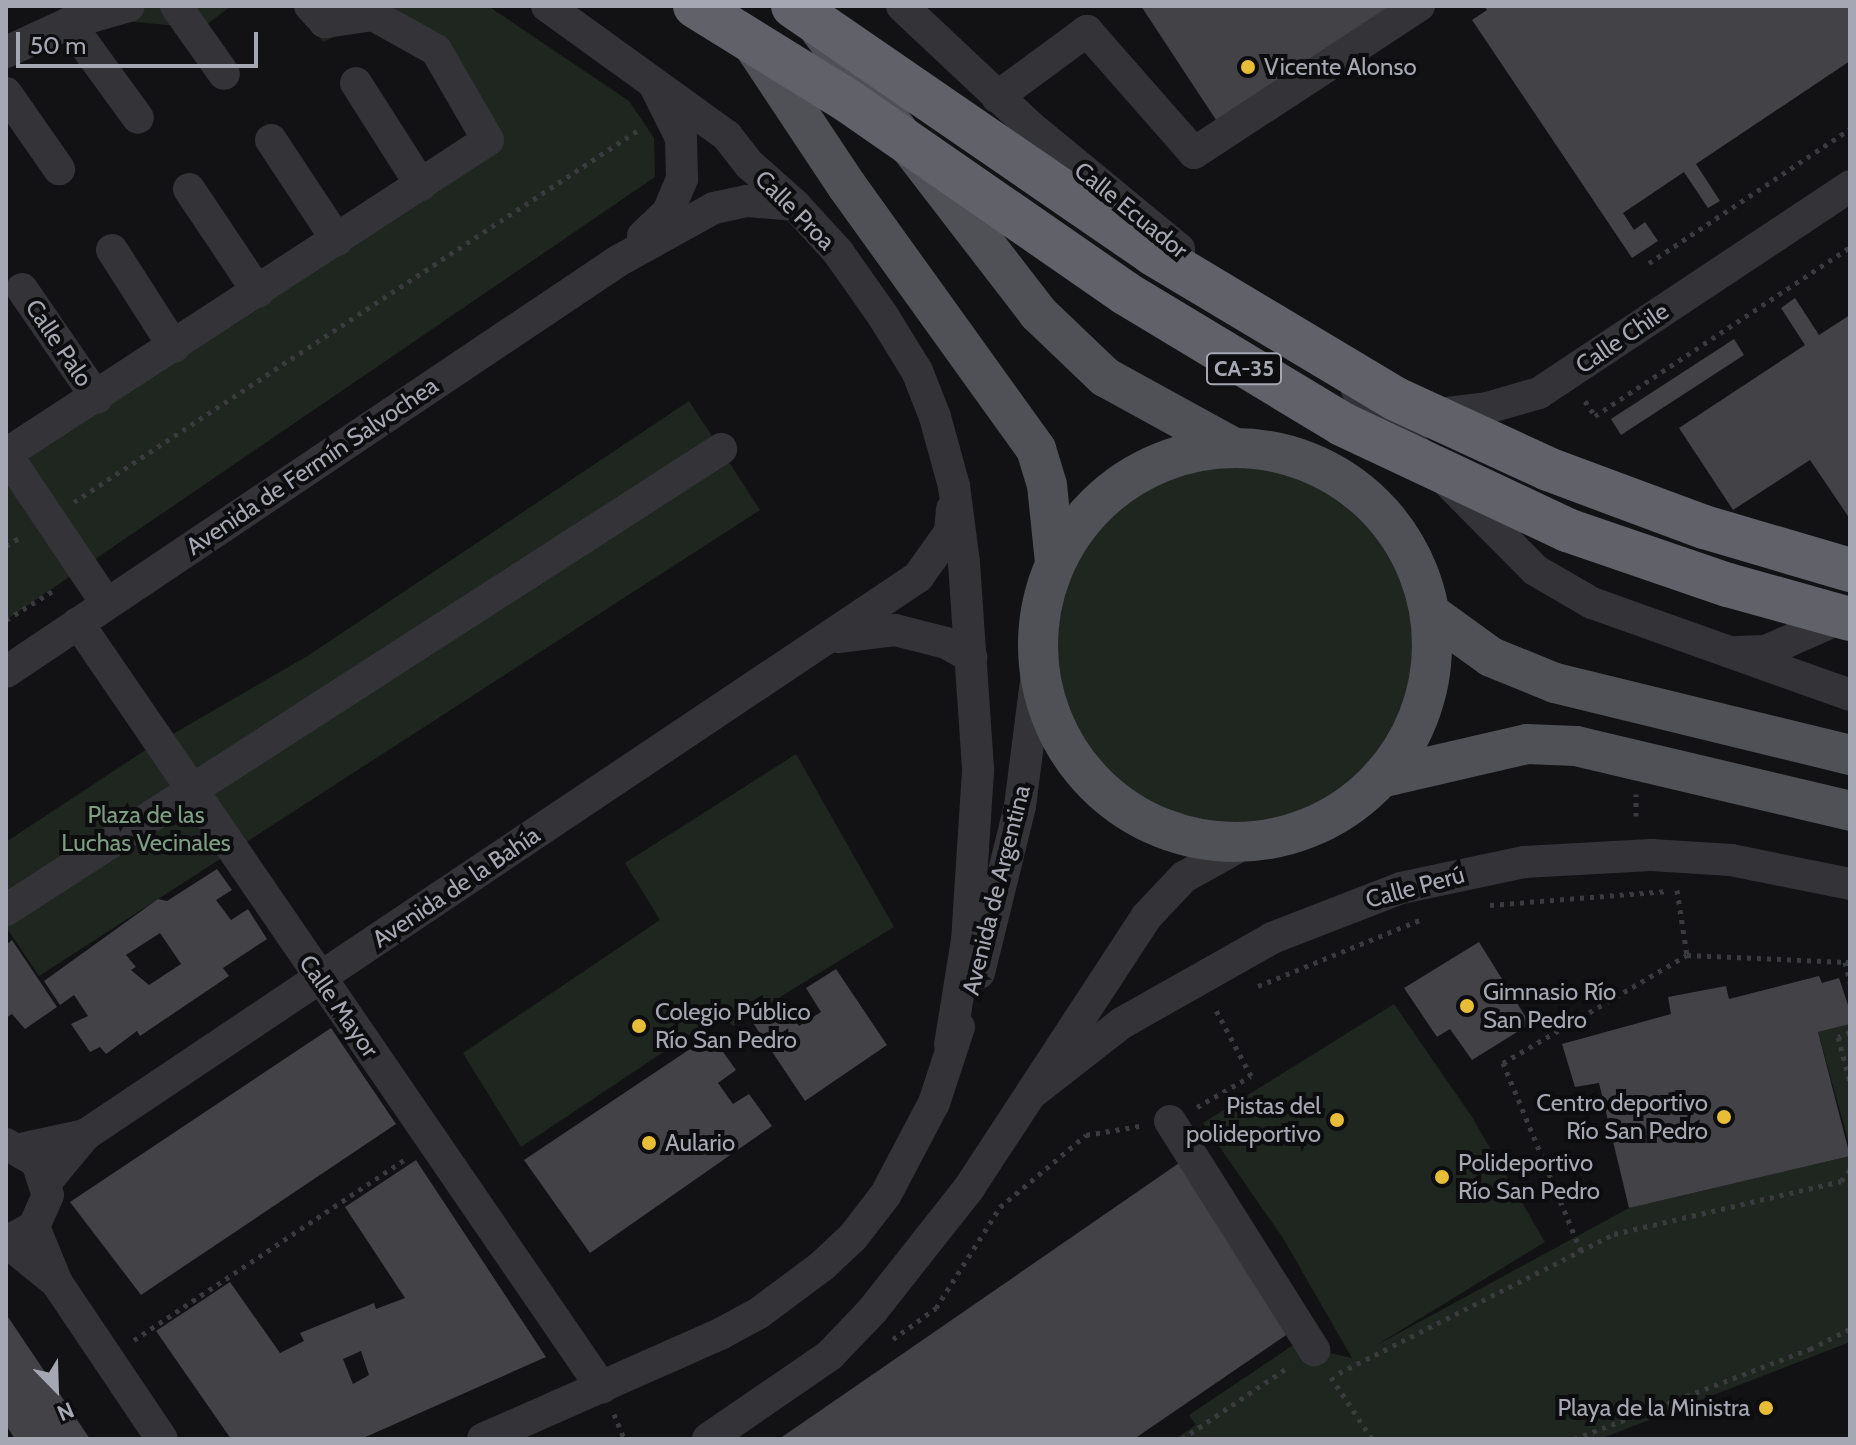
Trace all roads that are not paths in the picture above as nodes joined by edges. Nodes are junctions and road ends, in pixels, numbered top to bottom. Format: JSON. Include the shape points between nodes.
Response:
{"nodes":[{"id":1,"x":129,"y":6,"type":"edge"},
{"id":2,"x":176,"y":6,"type":"edge"},
{"id":3,"x":310,"y":6,"type":"edge"},
{"id":4,"x":547,"y":6,"type":"edge"},
{"id":5,"x":695,"y":6,"type":"edge"},
{"id":6,"x":723,"y":6,"type":"edge"},
{"id":7,"x":793,"y":6,"type":"edge"},
{"id":8,"x":802,"y":6,"type":"edge"},
{"id":9,"x":902,"y":6,"type":"edge"},
{"id":10,"x":1419,"y":6,"type":"edge"},
{"id":11,"x":69,"y":23,"type":"junction"},
{"id":12,"x":6,"y":52,"type":"edge"},
{"id":13,"x":224,"y":74,"type":"dead end"},
{"id":14,"x":649,"y":77,"type":"junction"},
{"id":15,"x":356,"y":83,"type":"dead end"},
{"id":16,"x":6,"y":93,"type":"edge"},
{"id":17,"x":997,"y":97,"type":"junction"},
{"id":18,"x":138,"y":118,"type":"dead end"},
{"id":19,"x":727,"y":136,"type":"junction"},
{"id":20,"x":271,"y":140,"type":"dead end"},
{"id":21,"x":59,"y":169,"type":"dead end"},
{"id":22,"x":421,"y":185,"type":"junction"},
{"id":23,"x":1850,"y":186,"type":"edge"},
{"id":24,"x":189,"y":189,"type":"dead end"},
{"id":25,"x":795,"y":205,"type":"junction"},
{"id":26,"x":714,"y":208,"type":"junction"},
{"id":27,"x":337,"y":240,"type":"junction"},
{"id":28,"x":112,"y":250,"type":"dead end"},
{"id":29,"x":618,"y":261,"type":"junction"},
{"id":30,"x":22,"y":289,"type":"dead end"},
{"id":31,"x":258,"y":292,"type":"junction"},
{"id":32,"x":174,"y":347,"type":"junction"},
{"id":33,"x":1544,"y":390,"type":"junction"},
{"id":34,"x":97,"y":398,"type":"junction"},
{"id":35,"x":1370,"y":400,"type":"junction"},
{"id":36,"x":1234,"y":448,"type":"junction"},
{"id":37,"x":721,"y":449,"type":"dead end"},
{"id":38,"x":6,"y":454,"type":"edge"},
{"id":39,"x":954,"y":486,"type":"junction"},
{"id":40,"x":1500,"y":535,"type":"junction"},
{"id":41,"x":1055,"y":563,"type":"junction"},
{"id":42,"x":1850,"y":570,"type":"edge"},
{"id":43,"x":106,"y":603,"type":"junction"},
{"id":44,"x":1430,"y":613,"type":"junction"},
{"id":45,"x":1850,"y":617,"type":"edge"},
{"id":46,"x":78,"y":623,"type":"junction"},
{"id":47,"x":827,"y":639,"type":"junction"},
{"id":48,"x":1730,"y":652,"type":"junction"},
{"id":49,"x":971,"y":657,"type":"junction"},
{"id":50,"x":1038,"y":666,"type":"junction"},
{"id":51,"x":6,"y":672,"type":"edge"},
{"id":52,"x":1850,"y":695,"type":"edge"},
{"id":53,"x":1850,"y":755,"type":"edge"},
{"id":54,"x":1380,"y":778,"type":"junction"},
{"id":55,"x":192,"y":790,"type":"junction"},
{"id":56,"x":1850,"y":811,"type":"edge"},
{"id":57,"x":1249,"y":841,"type":"junction"},
{"id":58,"x":1850,"y":884,"type":"edge"},
{"id":59,"x":6,"y":910,"type":"edge"},
{"id":60,"x":320,"y":978,"type":"junction"},
{"id":61,"x":950,"y":1045,"type":"junction"},
{"id":62,"x":1031,"y":1094,"type":"junction"},
{"id":63,"x":1170,"y":1121,"type":"road end"},
{"id":64,"x":85,"y":1135,"type":"junction"},
{"id":65,"x":14,"y":1146,"type":"edge"},
{"id":66,"x":47,"y":1181,"type":"junction"},
{"id":67,"x":16,"y":1237,"type":"edge"},
{"id":68,"x":1322,"y":1363,"type":"road end"},
{"id":69,"x":602,"y":1388,"type":"junction"},
{"id":70,"x":162,"y":1439,"type":"edge"},
{"id":71,"x":483,"y":1439,"type":"edge"},
{"id":72,"x":708,"y":1439,"type":"edge"}],
"edges":[{"from":1,"to":11,"type":"street"},
{"from":2,"to":13,"type":"street"},
{"from":3,"to":22,"type":"street","via":[[325,22],[373,15],[436,50],[488,140]]},
{"from":4,"to":14,"type":"street","name":"Calle Proa"},
{"from":5,"to":45,"type":"highway","number":"CA-35","bridge":true,"via":[[848,101],[1125,293],[1342,424],[1567,530],[1728,585]]},
{"from":6,"to":41,"type":"main road","via":[[1036,449],[1047,485]]},
{"from":7,"to":42,"type":"highway","number":"CA-35","bridge":true,"via":[[1152,253],[1396,399],[1561,474],[1704,527]]},
{"from":8,"to":36,"type":"main road","via":[[1038,313],[1105,377]]},
{"from":9,"to":17,"type":"street","name":"Calle Ecuador"},
{"from":10,"to":17,"type":"street","via":[[1194,153],[1087,31]]},
{"from":11,"to":12,"type":"street"},
{"from":11,"to":18,"type":"street"},
{"from":14,"to":19,"type":"street","name":"Calle Proa"},
{"from":14,"to":29,"type":"street","via":[[681,138],[682,179],[668,212]]},
{"from":15,"to":22,"type":"street"},
{"from":16,"to":21,"type":"street"},
{"from":17,"to":35,"type":"street","name":"Calle Ecuador"},
{"from":19,"to":25,"type":"street","name":"Calle Proa"},
{"from":19,"to":26,"type":"street","via":[[735,168]]},
{"from":20,"to":27,"type":"street"},
{"from":22,"to":27,"type":"street"},
{"from":23,"to":33,"type":"street","name":"Calle Chile"},
{"from":24,"to":31,"type":"street"},
{"from":25,"to":26,"type":"street","via":[[747,201]]},
{"from":25,"to":39,"type":"street","name":"Calle Proa","via":[[838,252],[917,371]]},
{"from":26,"to":29,"type":"street"},
{"from":27,"to":31,"type":"street"},
{"from":28,"to":32,"type":"street"},
{"from":29,"to":43,"type":"street","name":"Avenida de Fermín Salvochea"},
{"from":30,"to":34,"type":"street","name":"Calle Palo"},
{"from":31,"to":32,"type":"street"},
{"from":32,"to":34,"type":"street"},
{"from":33,"to":35,"type":"street","name":"Calle Chile","via":[[1487,408],[1425,416]]},
{"from":33,"to":40,"type":"street","via":[[1498,447],[1488,474]]},
{"from":34,"to":38,"type":"street"},
{"from":35,"to":40,"type":"street"},
{"from":36,"to":41,"type":"main road","via":[[1189,452],[1127,479],[1078,524]]},
{"from":36,"to":44,"type":"main road","via":[[1307,461],[1370,500],[1414,560]]},
{"from":37,"to":55,"type":"street"},
{"from":38,"to":43,"type":"street"},
{"from":39,"to":47,"type":"street","name":"Calle Proa","via":[[950,532],[933,559],[918,577]]},
{"from":39,"to":49,"type":"street","name":"Calle Proa"},
{"from":40,"to":48,"type":"street","via":[[1535,570],[1592,603]]},
{"from":41,"to":50,"type":"main road","via":[[1041,603]]},
{"from":43,"to":46,"type":"street","name":"Avenida de Fermín Salvochea"},
{"from":44,"to":53,"type":"main road","via":[[1491,657],[1555,683]]},
{"from":44,"to":54,"type":"main road","via":[[1432,658],[1424,701],[1407,742]]},
{"from":45,"to":48,"type":"street","via":[[1766,651]]},
{"from":46,"to":51,"type":"street","name":"Avenida de Fermín Salvochea"},
{"from":46,"to":55,"type":"street","name":"Calle Mayor"},
{"from":47,"to":49,"type":"street","via":[[895,630],[946,643]]},
{"from":47,"to":60,"type":"street","name":"Avenida de la Bahía"},
{"from":48,"to":52,"type":"street"},
{"from":49,"to":61,"type":"street","name":"Calle Proa","via":[[978,771],[974,871]]},
{"from":50,"to":57,"type":"main road","via":[[1047,708],[1065,748],[1108,796],[1144,820],[1184,836]]},
{"from":50,"to":61,"type":"street","name":"Avenida de Argentina","via":[[1010,850],[985,954]]},
{"from":54,"to":56,"type":"main road","via":[[1527,744],[1588,747]]},
{"from":54,"to":57,"type":"main road","via":[[1320,822]]},
{"from":55,"to":59,"type":"street"},
{"from":55,"to":60,"type":"street","name":"Calle Mayor"},
{"from":57,"to":62,"type":"street","via":[[1184,877],[1147,916]]},
{"from":58,"to":62,"type":"street","name":"Calle Perú","via":[[1731,860],[1651,855],[1524,862],[1401,888],[1259,945],[1122,1023]]},
{"from":60,"to":64,"type":"street","name":"Avenida de la Bahía"},
{"from":60,"to":69,"type":"street","name":"Calle Mayor"},
{"from":61,"to":69,"type":"street","name":"Avenida de Argentina","via":[[934,1103],[913,1145],[853,1237],[759,1313]]},
{"from":62,"to":72,"type":"street","via":[[947,1219],[872,1311],[830,1355]]},
{"from":63,"to":68,"type":"street"},
{"from":64,"to":65,"type":"street"},
{"from":64,"to":66,"type":"street"},
{"from":65,"to":66,"type":"street","via":[[37,1162]]},
{"from":66,"to":67,"type":"street","via":[[47,1202]]},
{"from":67,"to":70,"type":"street","via":[[57,1283]]},
{"from":69,"to":71,"type":"street","name":"Avenida de Argentina"}]}
